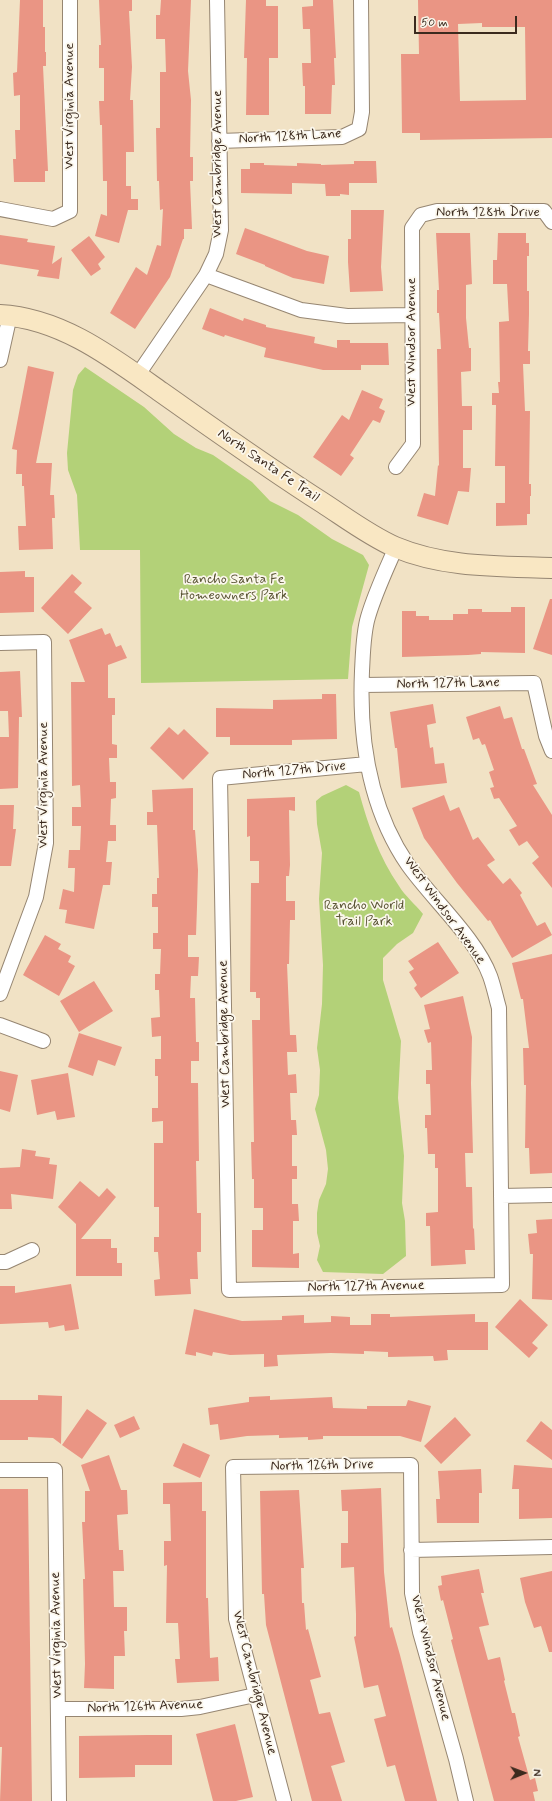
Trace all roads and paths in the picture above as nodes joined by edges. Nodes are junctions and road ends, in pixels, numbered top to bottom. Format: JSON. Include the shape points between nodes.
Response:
{"nodes":[{"id":1,"x":70,"y":0,"type":"edge"},
{"id":2,"x":217,"y":0,"type":"edge"},
{"id":3,"x":361,"y":0,"type":"edge"},
{"id":4,"x":220,"y":141,"type":"junction"},
{"id":5,"x":0,"y":209,"type":"edge"},
{"id":6,"x":421,"y":215,"type":"joint"},
{"id":7,"x":552,"y":221,"type":"edge"},
{"id":8,"x":206,"y":276,"type":"junction"},
{"id":9,"x":5,"y":315,"type":"edge"},
{"id":10,"x":412,"y":315,"type":"junction"},
{"id":11,"x":0,"y":360,"type":"edge"},
{"id":12,"x":137,"y":376,"type":"junction"},
{"id":13,"x":396,"y":467,"type":"dead end"},
{"id":14,"x":396,"y":547,"type":"junction"},
{"id":15,"x":552,"y":568,"type":"edge"},
{"id":16,"x":0,"y":643,"type":"edge"},
{"id":17,"x":362,"y":685,"type":"junction"},
{"id":18,"x":552,"y":751,"type":"edge"},
{"id":19,"x":367,"y":764,"type":"junction"},
{"id":20,"x":220,"y":778,"type":"joint"},
{"id":21,"x":0,"y":994,"type":"edge"},
{"id":22,"x":0,"y":1025,"type":"edge"},
{"id":23,"x":43,"y":1041,"type":"dead end"},
{"id":24,"x":552,"y":1195,"type":"edge"},
{"id":25,"x":501,"y":1196,"type":"junction"},
{"id":26,"x":32,"y":1250,"type":"dead end"},
{"id":27,"x":0,"y":1262,"type":"edge"},
{"id":28,"x":502,"y":1285,"type":"joint"},
{"id":29,"x":229,"y":1290,"type":"joint"},
{"id":30,"x":411,"y":1465,"type":"joint"},
{"id":31,"x":233,"y":1467,"type":"joint"},
{"id":32,"x":0,"y":1470,"type":"edge"},
{"id":33,"x":552,"y":1547,"type":"edge"},
{"id":34,"x":411,"y":1550,"type":"junction"},
{"id":35,"x":255,"y":1695,"type":"junction"},
{"id":36,"x":58,"y":1709,"type":"junction"},
{"id":37,"x":59,"y":1801,"type":"edge"},
{"id":38,"x":284,"y":1801,"type":"edge"},
{"id":39,"x":466,"y":1801,"type":"edge"}],
"edges":[{"from":1,"to":5,"type":"street","name":"West Virginia Avenue","via":[[70,211],[54,220]]},
{"from":2,"to":4,"type":"street","name":"West Cambridge Avenue"},
{"from":3,"to":4,"type":"street","name":"North 128th Lane","via":[[362,112],[359,128],[342,137]]},
{"from":4,"to":8,"type":"street","name":"West Cambridge Avenue","via":[[220,230],[216,254]]},
{"from":6,"to":7,"type":"street","name":"North 128th Drive","via":[[437,211],[544,211]]},
{"from":6,"to":10,"type":"street","name":"West Windsor Avenue","via":[[412,228]]},
{"from":8,"to":10,"type":"street","via":[[301,310],[347,316]]},
{"from":8,"to":12,"type":"street","name":"West Cambridge Avenue"},
{"from":9,"to":11,"type":"street"},
{"from":9,"to":12,"type":"street","name":"North Santa Fe Trail","via":[[46,324],[81,339]]},
{"from":10,"to":13,"type":"street","name":"West Windsor Avenue","via":[[413,444]]},
{"from":12,"to":14,"type":"street","name":"North Santa Fe Trail","via":[[278,474],[370,534]]},
{"from":14,"to":15,"type":"street","name":"North Santa Fe Trail","via":[[442,561],[462,564]]},
{"from":14,"to":17,"type":"street","name":"West Windsor Avenue","via":[[368,618]]},
{"from":16,"to":21,"type":"street","name":"West Virginia Avenue","via":[[44,642],[46,843],[36,897]]},
{"from":17,"to":18,"type":"street","name":"North 127th Lane","via":[[534,683]]},
{"from":17,"to":19,"type":"street","name":"West Windsor Avenue","via":[[362,731]]},
{"from":19,"to":20,"type":"street","name":"North 127th Drive"},
{"from":19,"to":25,"type":"street","name":"West Windsor Avenue","via":[[389,832],[408,865],[478,952],[490,976],[499,1008]]},
{"from":20,"to":29,"type":"street","name":"West Cambridge Avenue"},
{"from":22,"to":23,"type":"street"},
{"from":24,"to":25,"type":"street"},
{"from":25,"to":28,"type":"street","name":"West Windsor Avenue"},
{"from":26,"to":27,"type":"street","via":[[6,1262]]},
{"from":28,"to":29,"type":"street","name":"North 127th Avenue"},
{"from":30,"to":31,"type":"street","name":"North 126th Drive"},
{"from":30,"to":34,"type":"street","name":"West Windsor Avenue"},
{"from":31,"to":35,"type":"street","name":"West Cambridge Avenue","via":[[236,1619]]},
{"from":32,"to":36,"type":"street","name":"West Virginia Avenue","via":[[55,1470]]},
{"from":33,"to":34,"type":"street"},
{"from":34,"to":39,"type":"street","name":"West Windsor Avenue","via":[[412,1593],[420,1632]]},
{"from":35,"to":36,"type":"street","name":"North 126th Avenue","via":[[181,1709]]},
{"from":35,"to":38,"type":"street","name":"West Cambridge Avenue"},
{"from":36,"to":37,"type":"street","name":"West Virginia Avenue"}]}
